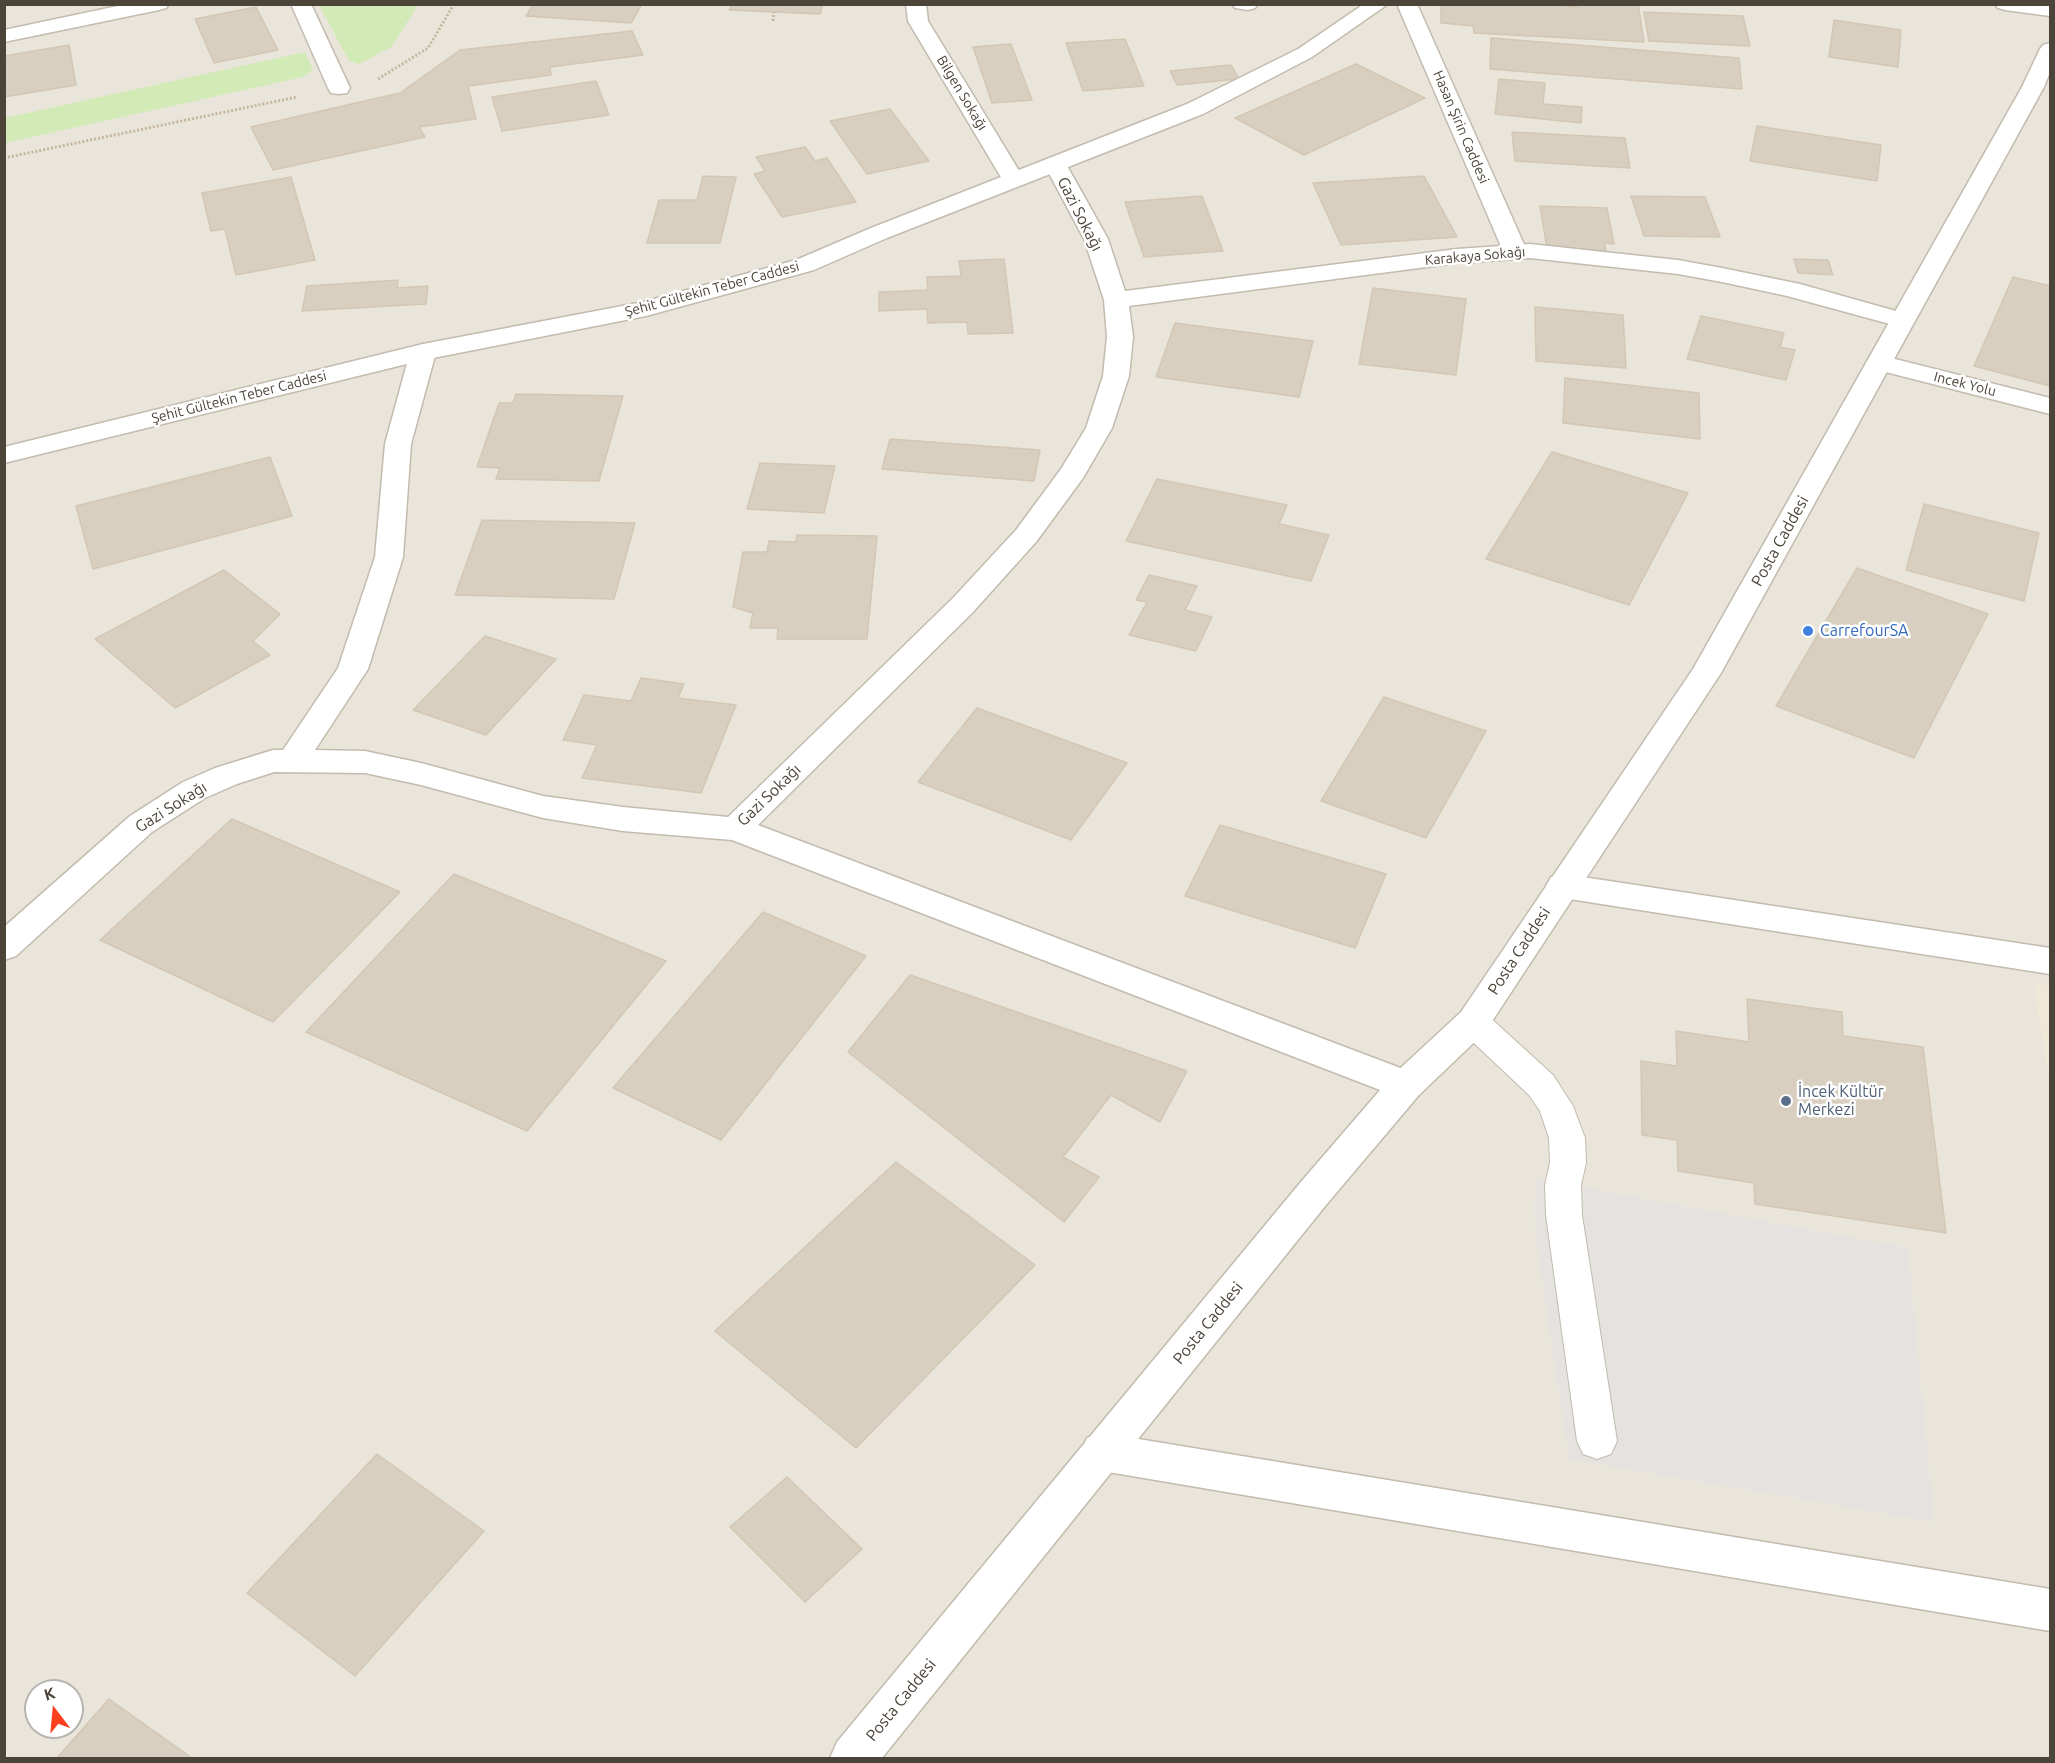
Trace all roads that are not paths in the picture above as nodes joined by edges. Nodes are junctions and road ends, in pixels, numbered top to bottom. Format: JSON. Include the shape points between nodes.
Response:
{"nodes":[{"id":1,"x":159,"y":4,"type":"edge"},
{"id":2,"x":301,"y":4,"type":"edge"},
{"id":3,"x":916,"y":4,"type":"edge"},
{"id":4,"x":1242,"y":4,"type":"edge"},
{"id":5,"x":1248,"y":4,"type":"edge"},
{"id":6,"x":1407,"y":4,"type":"edge"},
{"id":7,"x":2005,"y":4,"type":"edge"},
{"id":8,"x":1374,"y":5,"type":"edge"},
{"id":9,"x":2050,"y":10,"type":"edge"},
{"id":10,"x":4,"y":36,"type":"edge"},
{"id":11,"x":2049,"y":55,"type":"edge"},
{"id":12,"x":339,"y":88,"type":"road end"},
{"id":13,"x":1055,"y":165,"type":"junction"},
{"id":14,"x":1013,"y":179,"type":"junction"},
{"id":15,"x":1515,"y":251,"type":"junction"},
{"id":16,"x":1116,"y":300,"type":"junction"},
{"id":17,"x":1901,"y":320,"type":"junction"},
{"id":18,"x":423,"y":352,"type":"junction"},
{"id":19,"x":1879,"y":363,"type":"junction"},
{"id":20,"x":2050,"y":406,"type":"edge"},
{"id":21,"x":4,"y":455,"type":"edge"},
{"id":22,"x":292,"y":761,"type":"junction"},
{"id":23,"x":735,"y":829,"type":"junction"},
{"id":24,"x":1563,"y":886,"type":"junction"},
{"id":25,"x":4,"y":947,"type":"edge"},
{"id":26,"x":2050,"y":962,"type":"edge"},
{"id":27,"x":1473,"y":1022,"type":"junction"},
{"id":28,"x":1406,"y":1085,"type":"junction"},
{"id":29,"x":1598,"y":1441,"type":"dead end"},
{"id":30,"x":1102,"y":1452,"type":"junction"},
{"id":31,"x":2050,"y":1610,"type":"edge"},
{"id":32,"x":853,"y":1758,"type":"edge"}],
"edges":[{"from":1,"to":10,"type":"street"},
{"from":2,"to":12,"type":"street"},
{"from":3,"to":14,"type":"street","name":"Bilgen Sokağı","via":[[918,21]]},
{"from":4,"to":5,"type":"street"},
{"from":6,"to":15,"type":"street","name":"Hasan Şirin Caddesi"},
{"from":7,"to":9,"type":"street"},
{"from":8,"to":13,"type":"street","name":"Şehit Gültekin Teber Caddesi","via":[[1305,53],[1195,109]]},
{"from":11,"to":17,"type":"street","name":"Posta Caddesi"},
{"from":13,"to":14,"type":"street","name":"Şehit Gültekin Teber Caddesi"},
{"from":13,"to":16,"type":"street","name":"Gazi Sokağı","via":[[1096,239]]},
{"from":14,"to":18,"type":"street","name":"Şehit Gültekin Teber Caddesi","via":[[805,265],[646,309]]},
{"from":15,"to":16,"type":"street","name":"Karakaya Sokağı"},
{"from":15,"to":17,"type":"street","name":"Karakaya Sokağı","via":[[1630,261],[1722,275],[1791,289]]},
{"from":16,"to":23,"type":"street","name":"Gazi Sokağı","via":[[1120,337],[1116,375],[1099,428],[1073,472],[1026,536],[963,605]]},
{"from":17,"to":19,"type":"street","name":"Posta Caddesi"},
{"from":18,"to":21,"type":"street","name":"Şehit Gültekin Teber Caddesi"},
{"from":18,"to":22,"type":"street","via":[[398,444],[389,557],[353,669]]},
{"from":19,"to":20,"type":"street","name":"Incek Yolu"},
{"from":19,"to":24,"type":"street","name":"Posta Caddesi","via":[[1706,673]]},
{"from":22,"to":23,"type":"street","name":"Gazi Sokağı","via":[[365,762],[543,807]]},
{"from":22,"to":25,"type":"street","name":"Gazi Sokağı","via":[[273,761],[226,776],[167,807],[141,824]]},
{"from":23,"to":28,"type":"street"},
{"from":24,"to":26,"type":"street"},
{"from":24,"to":27,"type":"street","name":"Posta Caddesi"},
{"from":27,"to":28,"type":"street","name":"Posta Caddesi"},
{"from":27,"to":29,"type":"lane","via":[[1541,1084],[1556,1106],[1567,1138],[1564,1215]]},
{"from":28,"to":30,"type":"street","name":"Posta Caddesi"},
{"from":30,"to":31,"type":"street"},
{"from":30,"to":32,"type":"street","name":"Posta Caddesi"}]}
